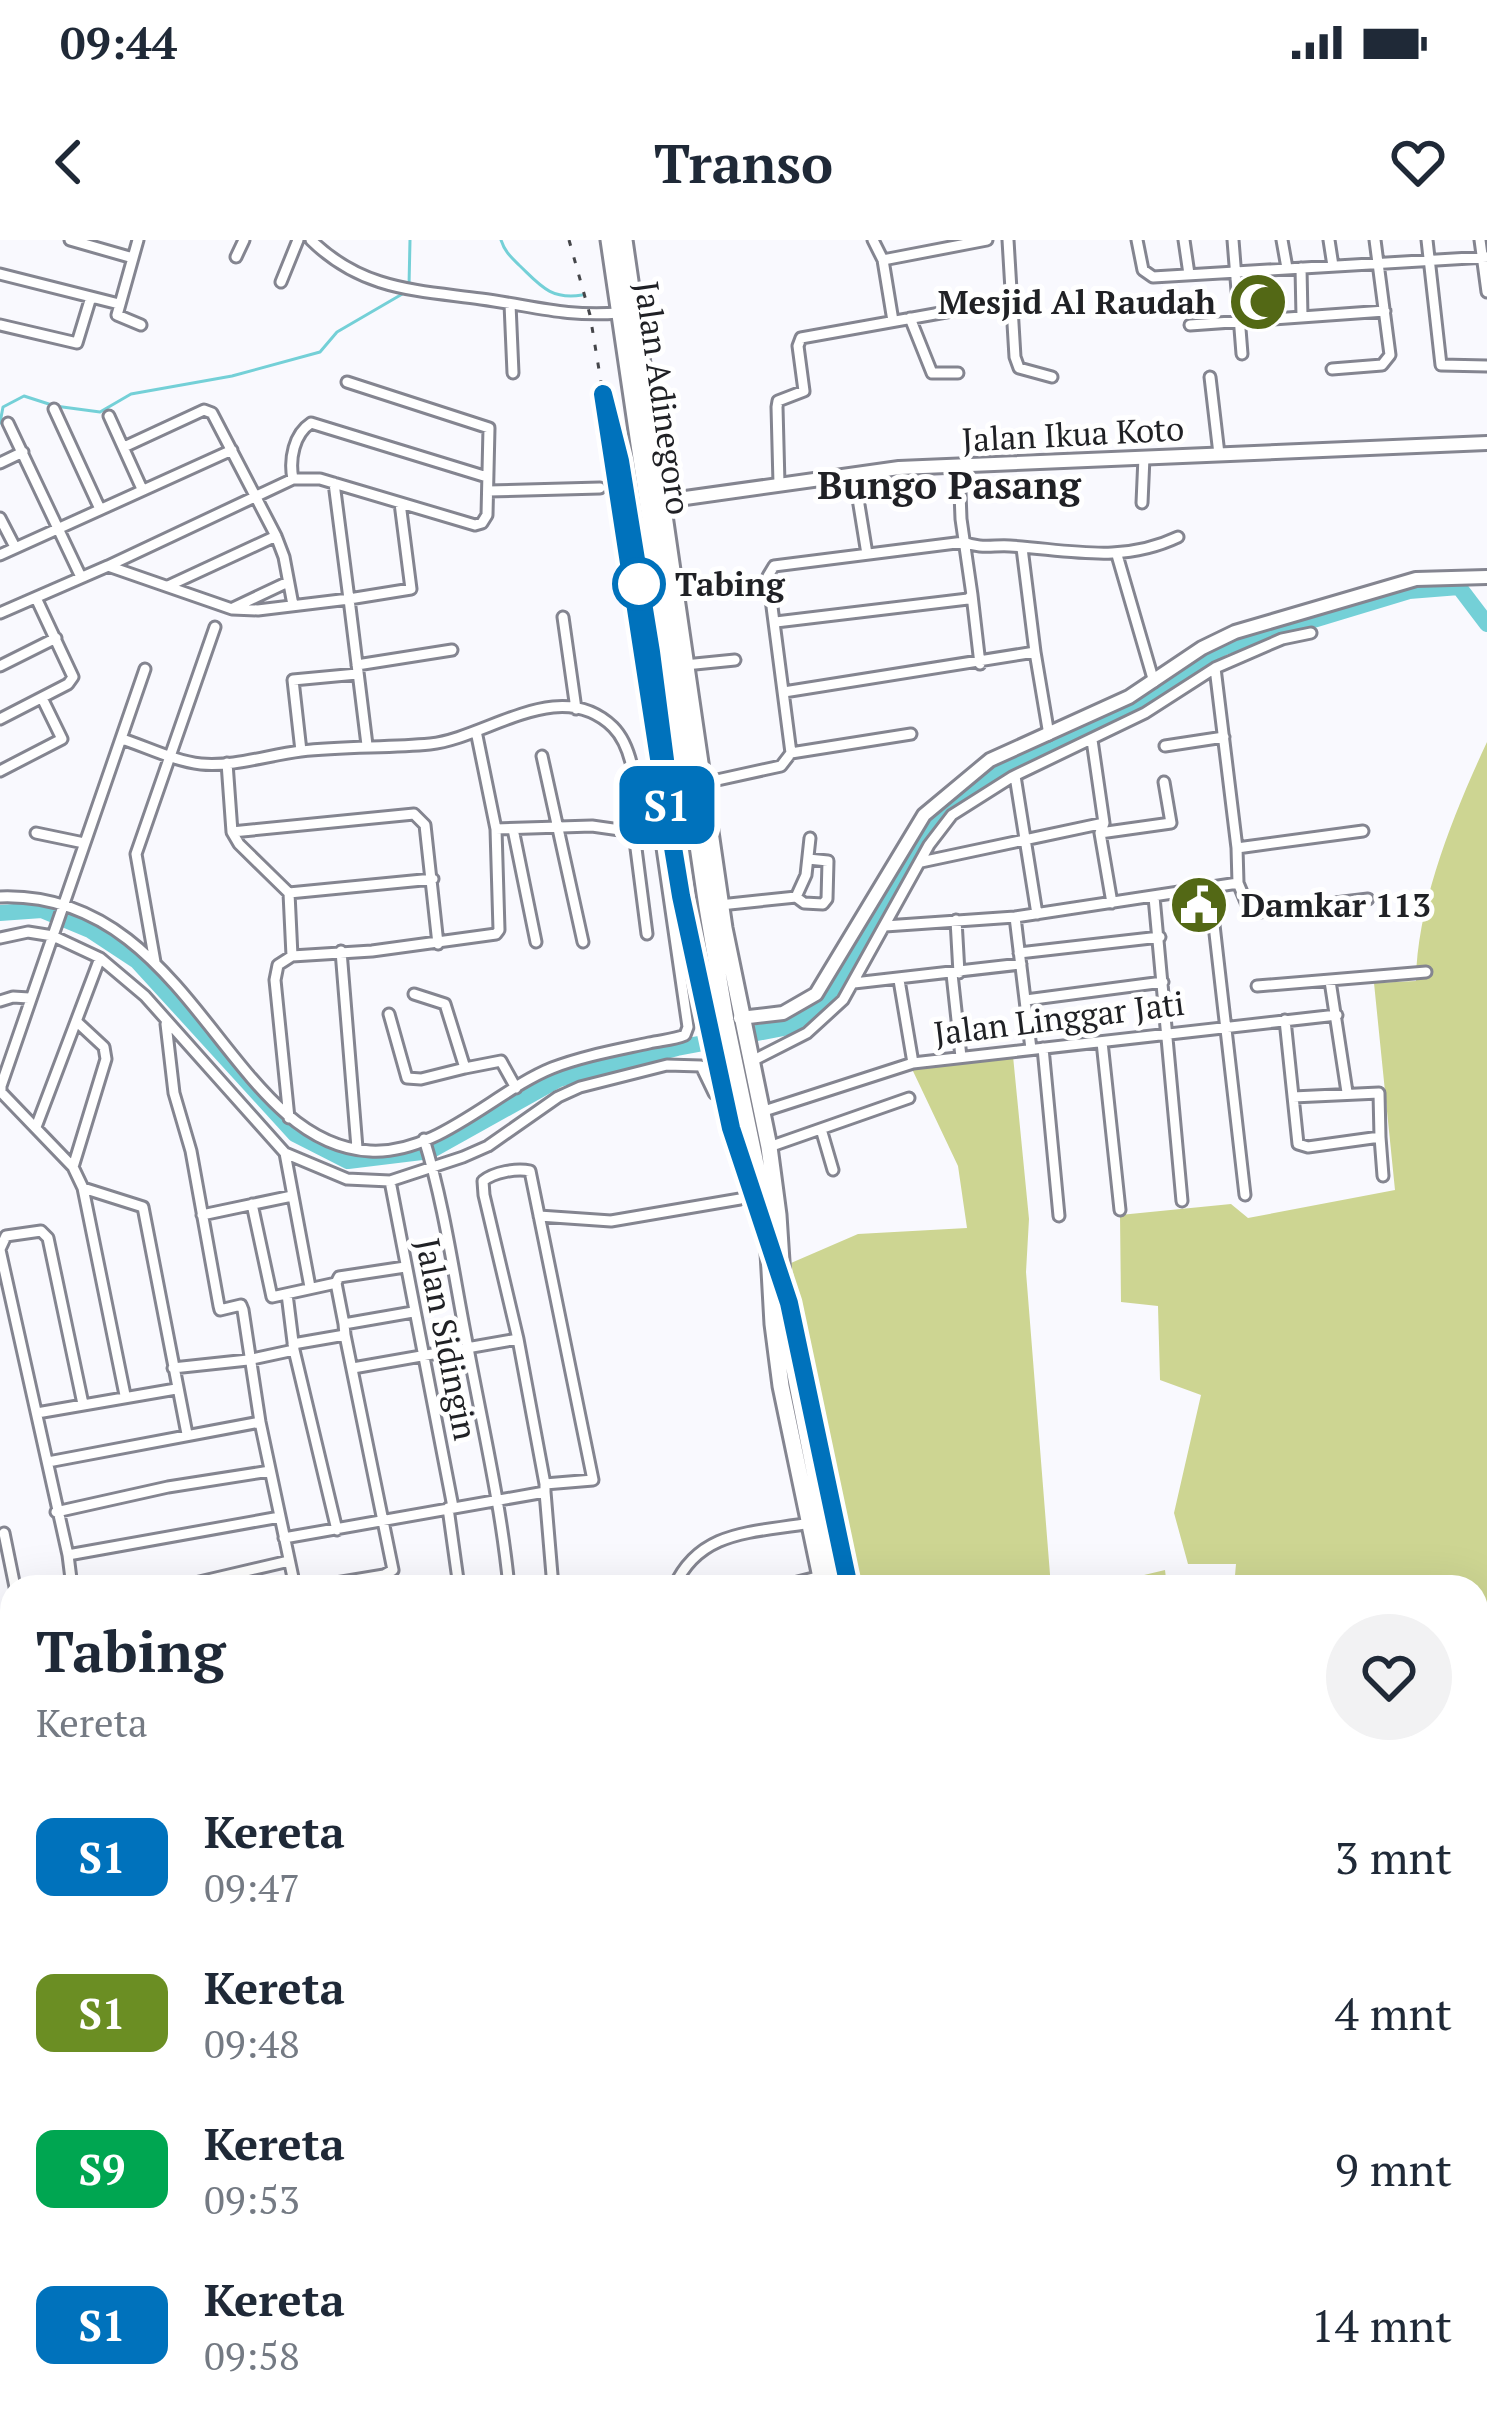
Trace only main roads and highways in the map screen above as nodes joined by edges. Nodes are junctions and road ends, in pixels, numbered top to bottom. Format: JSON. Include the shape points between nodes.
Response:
{"nodes":[{"id":1,"x":609,"y":240,"type":"edge"},
{"id":2,"x":624,"y":240,"type":"edge"},
{"id":3,"x":696,"y":784,"type":"junction"},
{"id":4,"x":714,"y":906,"type":"junction"},
{"id":5,"x":744,"y":1061,"type":"junction"},
{"id":6,"x":779,"y":1324,"type":"junction"},
{"id":7,"x":820,"y":1575,"type":"edge"},
{"id":8,"x":834,"y":1575,"type":"edge"}],
"edges":[{"from":1,"to":3,"type":"highway","name":"Jalan Adinegoro"},
{"from":2,"to":3,"type":"highway","name":"Jalan Adinegoro"},
{"from":3,"to":4,"type":"highway","name":"Jalan Adinegoro"},
{"from":3,"to":4,"type":"highway","name":"Jalan Adinegoro","via":[[697,837]]},
{"from":4,"to":5,"type":"highway","name":"Jalan Adinegoro"},
{"from":5,"to":6,"type":"highway","via":[[741,1090]]},
{"from":5,"to":6,"type":"highway","via":[[769,1147]]},
{"from":6,"to":7,"type":"highway"},
{"from":6,"to":8,"type":"highway"}]}
